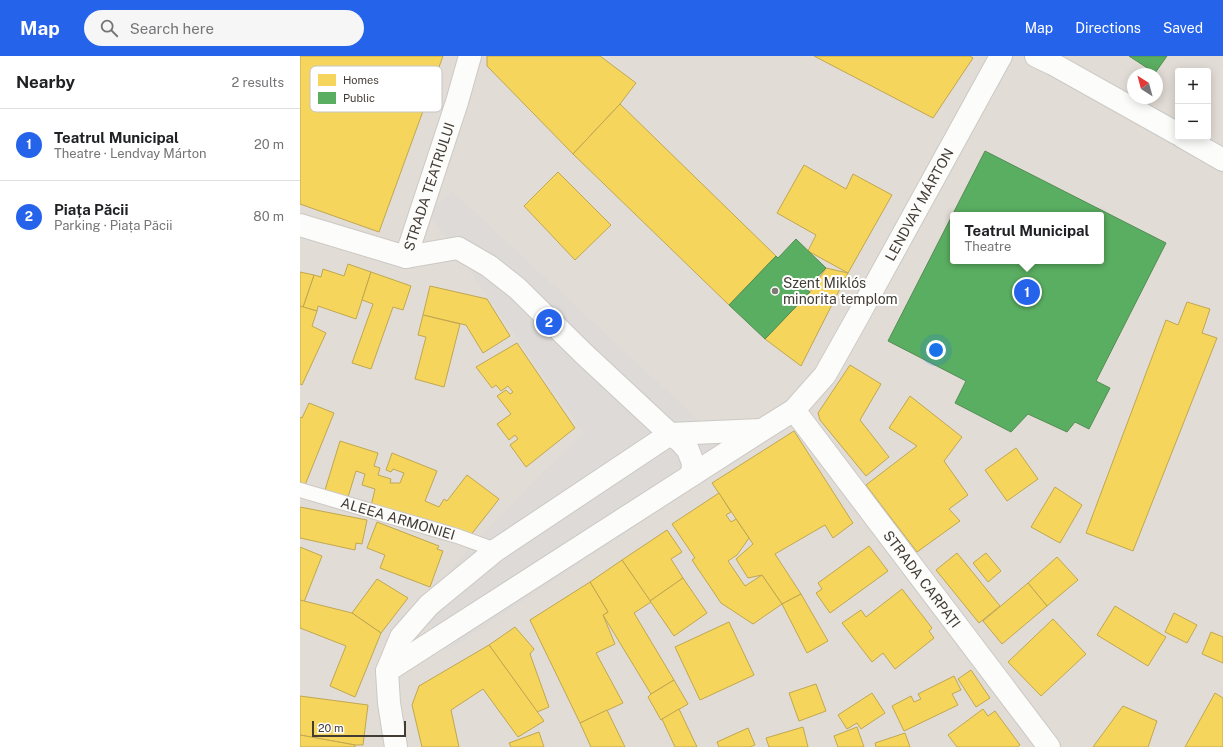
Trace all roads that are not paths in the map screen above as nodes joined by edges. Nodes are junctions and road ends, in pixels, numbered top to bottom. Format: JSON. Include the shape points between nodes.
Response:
{"nodes":[{"id":1,"x":470,"y":56,"type":"edge"},
{"id":2,"x":1000,"y":56,"type":"edge"},
{"id":3,"x":1036,"y":56,"type":"edge"},
{"id":4,"x":1175,"y":132,"type":"edge"},
{"id":5,"x":1188,"y":140,"type":"edge"},
{"id":6,"x":1223,"y":160,"type":"edge"},
{"id":7,"x":300,"y":225,"type":"edge"},
{"id":8,"x":406,"y":257,"type":"junction"},
{"id":9,"x":794,"y":410,"type":"junction"},
{"id":10,"x":762,"y":430,"type":"junction"},
{"id":11,"x":670,"y":434,"type":"junction"},
{"id":12,"x":692,"y":475,"type":"junction"},
{"id":13,"x":300,"y":490,"type":"edge"},
{"id":14,"x":496,"y":550,"type":"junction"},
{"id":15,"x":429,"y":605,"type":"junction"},
{"id":16,"x":455,"y":628,"type":"junction"},
{"id":17,"x":387,"y":671,"type":"junction"},
{"id":18,"x":396,"y":747,"type":"edge"},
{"id":19,"x":1050,"y":747,"type":"edge"}],
"edges":[{"from":1,"to":8,"type":"street","name":"STRADA TEATRULUI"},
{"from":2,"to":9,"type":"street","name":"LENDVAY MÁRTON","via":[[825,375]]},
{"from":3,"to":4,"type":"street"},
{"from":5,"to":6,"type":"street"},
{"from":7,"to":8,"type":"street","name":"STRADA TEATRULUI"},
{"from":8,"to":11,"type":"street","via":[[458,248],[489,266],[517,288]]},
{"from":9,"to":10,"type":"street","name":"LENDVAY MÁRTON"},
{"from":9,"to":19,"type":"street","name":"STRADA CARPAȚI"},
{"from":10,"to":11,"type":"street"},
{"from":10,"to":12,"type":"street","name":"LENDVAY MÁRTON"},
{"from":11,"to":12,"type":"street","via":[[688,450],[693,463]]},
{"from":11,"to":14,"type":"street"},
{"from":12,"to":16,"type":"street","name":"LENDVAY MÁRTON"},
{"from":13,"to":14,"type":"lane","name":"ALEEA ARMONIEI"},
{"from":14,"to":15,"type":"street"},
{"from":15,"to":16,"type":"street","via":[[443,623]]},
{"from":15,"to":17,"type":"street","via":[[401,637]]},
{"from":16,"to":17,"type":"street","name":"LENDVAY MÁRTON"},
{"from":17,"to":18,"type":"street"}]}
